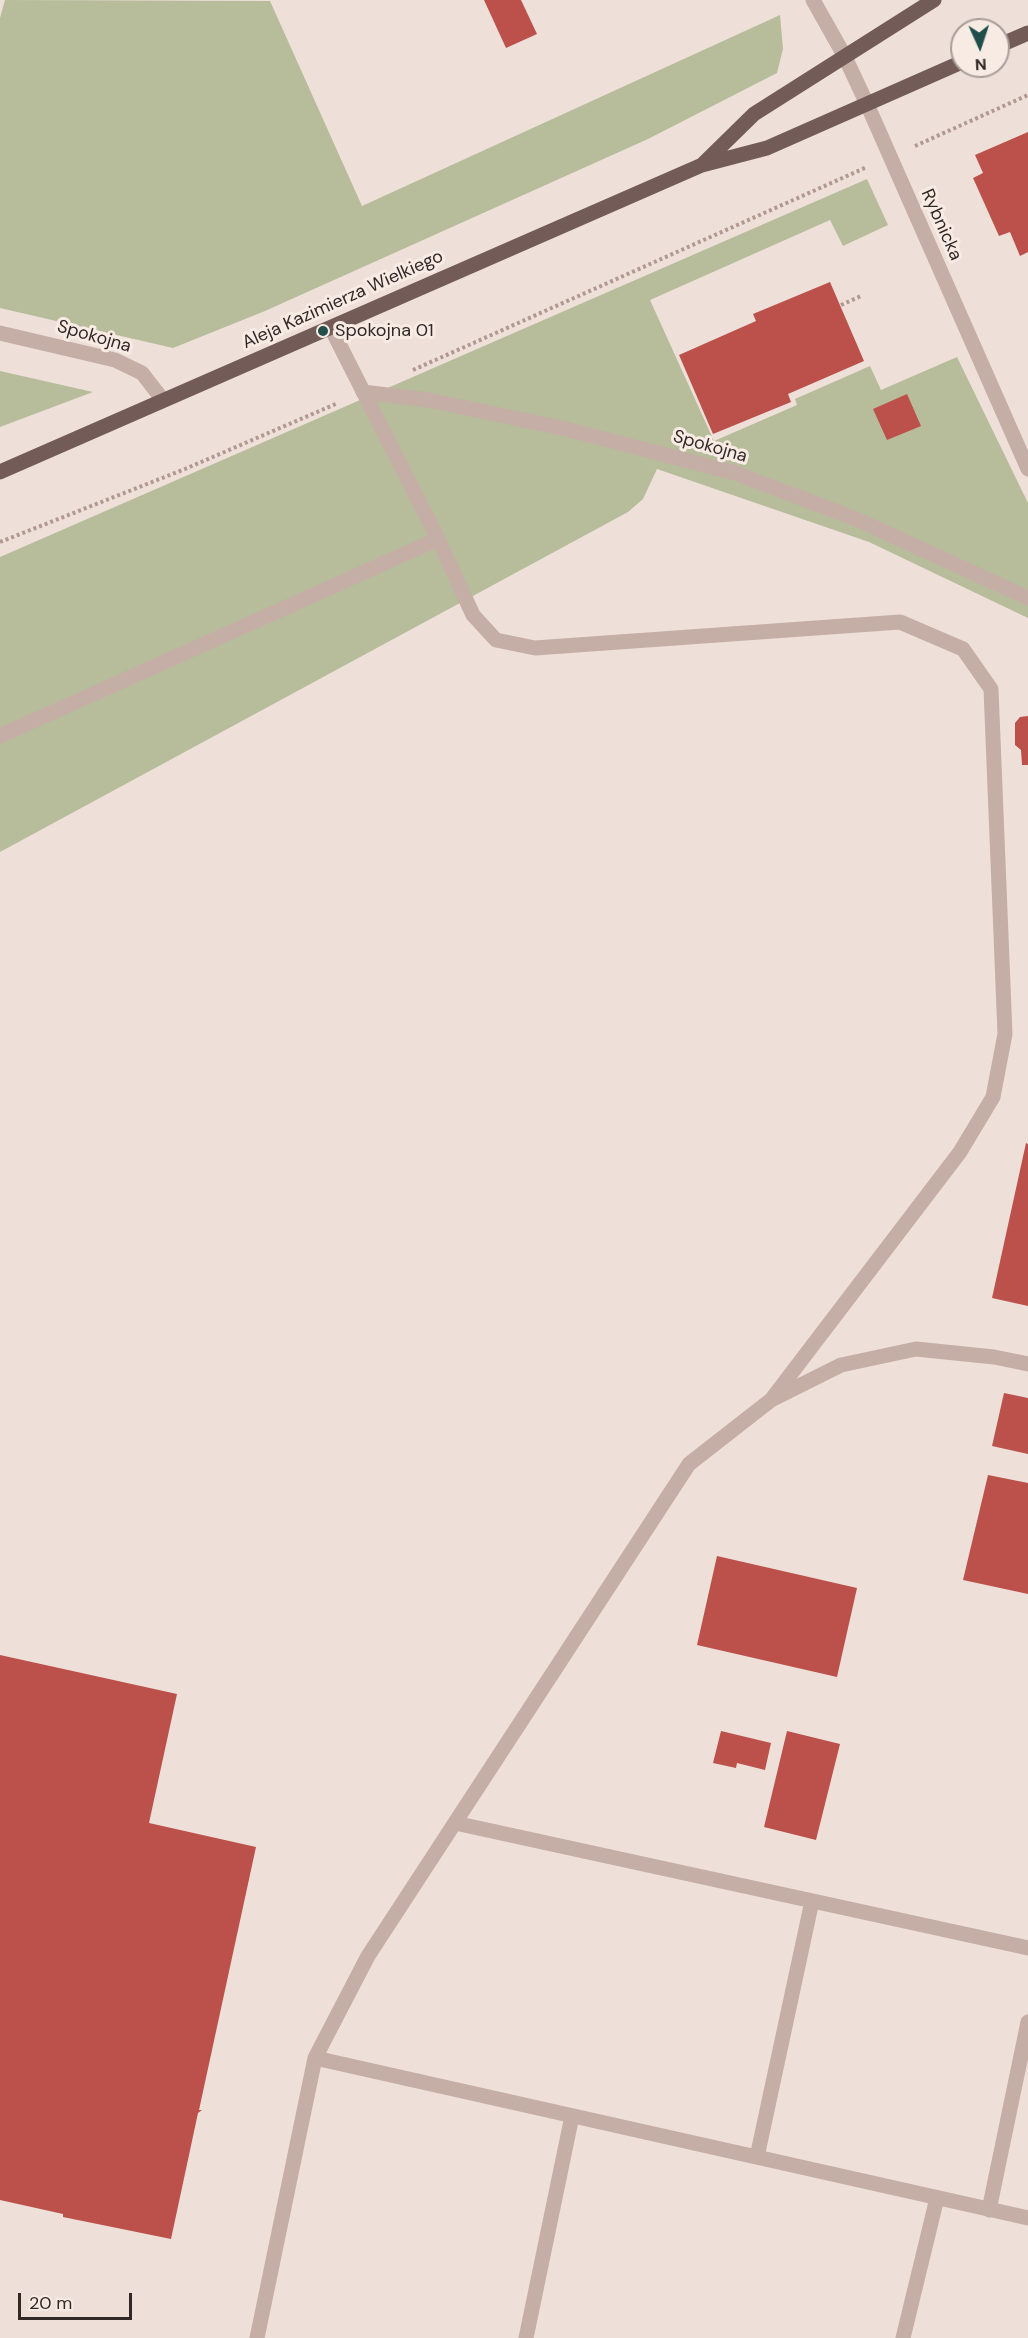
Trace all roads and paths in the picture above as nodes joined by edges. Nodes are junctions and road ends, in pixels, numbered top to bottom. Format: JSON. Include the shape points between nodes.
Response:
{"nodes":[{"id":1,"x":813,"y":0,"type":"edge"},
{"id":2,"x":934,"y":0,"type":"edge"},
{"id":3,"x":1028,"y":33,"type":"edge"},
{"id":4,"x":1010,"y":41,"type":"edge"},
{"id":5,"x":844,"y":55,"type":"junction"},
{"id":6,"x":950,"y":67,"type":"edge"},
{"id":7,"x":1028,"y":95,"type":"edge"},
{"id":8,"x":867,"y":104,"type":"junction"},
{"id":9,"x":890,"y":157,"type":"junction"},
{"id":10,"x":702,"y":165,"type":"junction"},
{"id":11,"x":861,"y":296,"type":"dead end"},
{"id":12,"x":841,"y":305,"type":"dead end"},
{"id":13,"x":331,"y":328,"type":"junction"},
{"id":14,"x":0,"y":333,"type":"edge"},
{"id":15,"x":406,"y":373,"type":"dead end"},
{"id":16,"x":363,"y":392,"type":"junction"},
{"id":17,"x":163,"y":400,"type":"junction"},
{"id":18,"x":1028,"y":469,"type":"edge"},
{"id":19,"x":0,"y":472,"type":"edge"},
{"id":20,"x":438,"y":539,"type":"junction"},
{"id":21,"x":0,"y":542,"type":"edge"},
{"id":22,"x":1028,"y":598,"type":"edge"},
{"id":23,"x":0,"y":736,"type":"edge"},
{"id":24,"x":1028,"y":1364,"type":"edge"},
{"id":25,"x":771,"y":1400,"type":"junction"},
{"id":26,"x":455,"y":1823,"type":"junction"},
{"id":27,"x":812,"y":1901,"type":"junction"},
{"id":28,"x":1028,"y":1948,"type":"edge"},
{"id":29,"x":1028,"y":2022,"type":"edge"},
{"id":30,"x":315,"y":2058,"type":"junction"},
{"id":31,"x":572,"y":2116,"type":"junction"},
{"id":32,"x":757,"y":2157,"type":"junction"},
{"id":33,"x":937,"y":2198,"type":"junction"},
{"id":34,"x":989,"y":2210,"type":"junction"},
{"id":35,"x":1028,"y":2218,"type":"edge"},
{"id":36,"x":257,"y":2338,"type":"edge"},
{"id":37,"x":526,"y":2338,"type":"edge"},
{"id":38,"x":903,"y":2338,"type":"edge"}],
"edges":[{"from":1,"to":5,"type":"street","name":"Rybnicka"},
{"from":2,"to":5,"type":"main road","name":"Aleja Kazimierza Wielkiego"},
{"from":3,"to":4,"type":"main road"},
{"from":5,"to":8,"type":"street","name":"Rybnicka"},
{"from":5,"to":10,"type":"main road","name":"Aleja Kazimierza Wielkiego","via":[[754,114]]},
{"from":6,"to":8,"type":"main road","name":"Aleja Kazimierza Wielkiego"},
{"from":7,"to":9,"type":"path"},
{"from":8,"to":9,"type":"street","name":"Rybnicka"},
{"from":8,"to":10,"type":"main road","name":"Aleja Kazimierza Wielkiego","via":[[767,148]]},
{"from":9,"to":15,"type":"path"},
{"from":9,"to":18,"type":"street","name":"Rybnicka"},
{"from":10,"to":13,"type":"main road","name":"Aleja Kazimierza Wielkiego"},
{"from":11,"to":12,"type":"path"},
{"from":13,"to":16,"type":"street"},
{"from":13,"to":17,"type":"main road","name":"Aleja Kazimierza Wielkiego"},
{"from":14,"to":17,"type":"street","name":"Spokojna","via":[[115,360],[142,373]]},
{"from":16,"to":20,"type":"street"},
{"from":16,"to":21,"type":"path","via":[[185,469]]},
{"from":16,"to":22,"type":"street","name":"Spokojna","via":[[428,400],[562,428],[735,472],[856,519]]},
{"from":17,"to":19,"type":"main road","name":"Aleja Kazimierza Wielkiego"},
{"from":20,"to":23,"type":"street"},
{"from":20,"to":25,"type":"street","via":[[473,615],[496,640],[535,648],[900,622],[963,649],[991,689],[1005,1034],[993,1096],[960,1152]]},
{"from":24,"to":25,"type":"street","via":[[916,1349],[841,1365]]},
{"from":25,"to":26,"type":"street","via":[[689,1464]]},
{"from":26,"to":27,"type":"street"},
{"from":26,"to":30,"type":"street","via":[[368,1956]]},
{"from":27,"to":28,"type":"street"},
{"from":27,"to":32,"type":"street"},
{"from":29,"to":34,"type":"street"},
{"from":30,"to":31,"type":"street"},
{"from":30,"to":36,"type":"street"},
{"from":31,"to":32,"type":"street"},
{"from":31,"to":37,"type":"street"},
{"from":32,"to":33,"type":"street"},
{"from":33,"to":34,"type":"street"},
{"from":33,"to":38,"type":"street"},
{"from":34,"to":35,"type":"street"}]}
